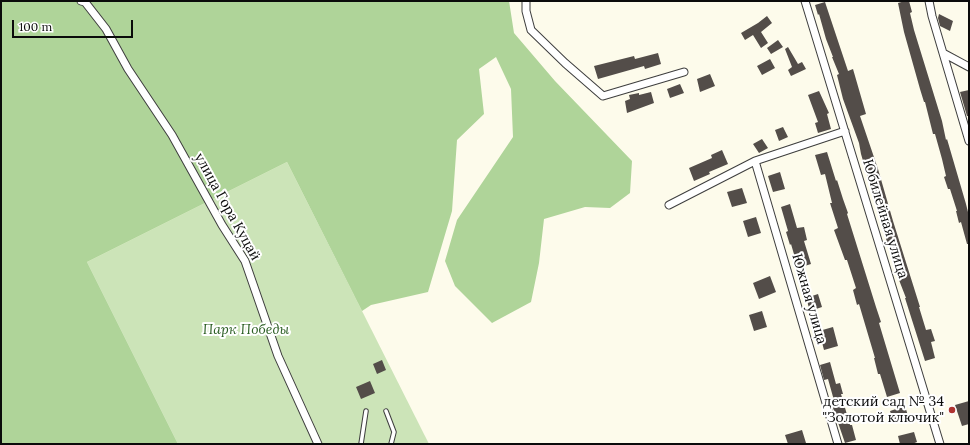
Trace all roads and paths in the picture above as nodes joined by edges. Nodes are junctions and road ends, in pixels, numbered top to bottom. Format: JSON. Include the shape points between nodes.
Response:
{"nodes":[{"id":1,"x":81,"y":1,"type":"edge"},
{"id":2,"x":526,"y":1,"type":"edge"},
{"id":3,"x":805,"y":1,"type":"edge"},
{"id":4,"x":929,"y":1,"type":"edge"},
{"id":5,"x":943,"y":53,"type":"junction"},
{"id":6,"x":969,"y":67,"type":"edge"},
{"id":7,"x":684,"y":72,"type":"dead end"},
{"id":8,"x":845,"y":131,"type":"junction"},
{"id":9,"x":969,"y":141,"type":"edge"},
{"id":10,"x":755,"y":161,"type":"junction"},
{"id":11,"x":669,"y":205,"type":"dead end"},
{"id":12,"x":366,"y":411,"type":"dead end"},
{"id":13,"x":386,"y":411,"type":"dead end"},
{"id":14,"x":318,"y":444,"type":"edge"},
{"id":15,"x":361,"y":444,"type":"edge"},
{"id":16,"x":391,"y":444,"type":"edge"},
{"id":17,"x":838,"y":444,"type":"edge"},
{"id":18,"x":940,"y":444,"type":"edge"}],
"edges":[{"from":1,"to":14,"type":"street","name":"улица Гора Куцай","via":[[85,2],[106,29],[172,135],[245,261],[278,356]]},
{"from":2,"to":7,"type":"street","via":[[531,30],[603,96]]},
{"from":3,"to":8,"type":"street","name":"Юбилейная улица"},
{"from":4,"to":5,"type":"street"},
{"from":5,"to":6,"type":"street"},
{"from":5,"to":9,"type":"street"},
{"from":8,"to":10,"type":"street"},
{"from":8,"to":18,"type":"street","name":"Юбилейная улица"},
{"from":10,"to":11,"type":"street"},
{"from":10,"to":17,"type":"street","name":"Южная улица"},
{"from":12,"to":15,"type":"lane"},
{"from":13,"to":16,"type":"lane","via":[[394,432]]}]}
